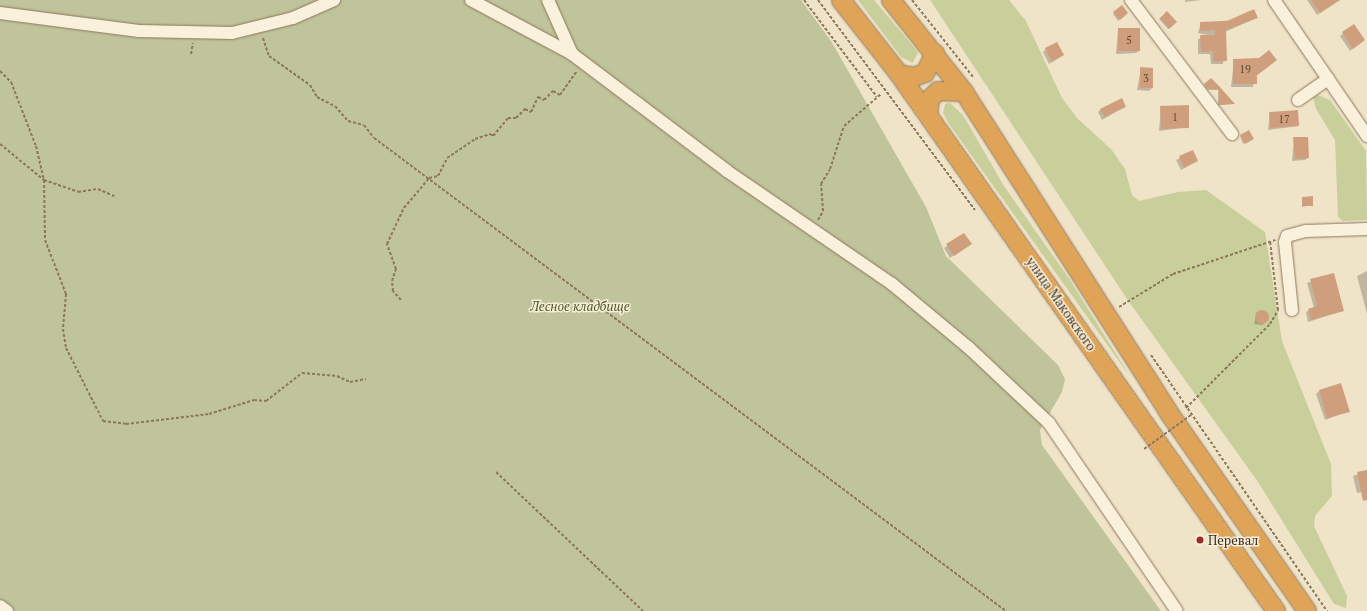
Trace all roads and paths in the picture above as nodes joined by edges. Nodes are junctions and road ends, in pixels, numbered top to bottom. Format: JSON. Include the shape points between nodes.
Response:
{"nodes":[{"id":1,"x":334,"y":0,"type":"edge"},
{"id":2,"x":472,"y":0,"type":"edge"},
{"id":3,"x":548,"y":0,"type":"edge"},
{"id":4,"x":804,"y":0,"type":"edge"},
{"id":5,"x":818,"y":0,"type":"edge"},
{"id":6,"x":841,"y":0,"type":"edge"},
{"id":7,"x":890,"y":0,"type":"edge"},
{"id":8,"x":1274,"y":0,"type":"edge"},
{"id":9,"x":1134,"y":1,"type":"edge"},
{"id":10,"x":0,"y":13,"type":"edge"},
{"id":11,"x":823,"y":20,"type":"dead end"},
{"id":12,"x":820,"y":22,"type":"junction"},
{"id":13,"x":261,"y":28,"type":"junction"},
{"id":14,"x":935,"y":53,"type":"junction"},
{"id":15,"x":577,"y":58,"type":"junction"},
{"id":16,"x":0,"y":71,"type":"edge"},
{"id":17,"x":899,"y":74,"type":"junction"},
{"id":18,"x":1328,"y":79,"type":"junction"},
{"id":19,"x":964,"y":92,"type":"junction"},
{"id":20,"x":881,"y":94,"type":"dead end"},
{"id":21,"x":877,"y":97,"type":"junction"},
{"id":22,"x":1298,"y":100,"type":"dead end"},
{"id":23,"x":928,"y":115,"type":"junction"},
{"id":24,"x":1232,"y":134,"type":"dead end"},
{"id":25,"x":1367,"y":136,"type":"edge"},
{"id":26,"x":0,"y":144,"type":"edge"},
{"id":27,"x":927,"y":145,"type":"dead end"},
{"id":28,"x":429,"y":178,"type":"junction"},
{"id":29,"x":44,"y":180,"type":"junction"},
{"id":30,"x":116,"y":197,"type":"dead end"},
{"id":31,"x":813,"y":228,"type":"junction"},
{"id":32,"x":1367,"y":229,"type":"edge"},
{"id":33,"x":1287,"y":236,"type":"junction"},
{"id":34,"x":1270,"y":241,"type":"junction"},
{"id":35,"x":401,"y":300,"type":"dead end"},
{"id":36,"x":1119,"y":307,"type":"dead end"},
{"id":37,"x":1292,"y":310,"type":"dead end"},
{"id":38,"x":366,"y":380,"type":"dead end"},
{"id":39,"x":1186,"y":408,"type":"dead end"},
{"id":40,"x":1144,"y":449,"type":"dead end"},
{"id":41,"x":496,"y":472,"type":"dead end"},
{"id":42,"x":0,"y":606,"type":"edge"},
{"id":43,"x":1274,"y":610,"type":"edge"},
{"id":44,"x":7,"y":611,"type":"edge"},
{"id":45,"x":643,"y":611,"type":"edge"},
{"id":46,"x":1006,"y":611,"type":"edge"},
{"id":47,"x":1177,"y":611,"type":"edge"},
{"id":48,"x":1307,"y":611,"type":"edge"},
{"id":49,"x":1327,"y":611,"type":"edge"}],
"edges":[{"from":1,"to":13,"type":"street"},
{"from":2,"to":15,"type":"street"},
{"from":3,"to":15,"type":"street"},
{"from":4,"to":12,"type":"path"},
{"from":5,"to":27,"type":"path"},
{"from":6,"to":17,"type":"highway","name":"улица Маковского"},
{"from":7,"to":14,"type":"highway"},
{"from":8,"to":18,"type":"street"},
{"from":9,"to":24,"type":"street"},
{"from":10,"to":13,"type":"street","via":[[139,31],[232,32]]},
{"from":11,"to":12,"type":"path"},
{"from":12,"to":21,"type":"path"},
{"from":13,"to":28,"type":"path","via":[[269,56],[310,85],[317,97],[335,106],[348,121],[364,125],[374,138]]},
{"from":14,"to":17,"type":"highway","via":[[924,73],[914,77]]},
{"from":14,"to":19,"type":"highway"},
{"from":15,"to":28,"type":"path","via":[[571,83],[560,95],[553,91],[544,100],[538,97],[531,112],[524,109],[516,118],[508,118],[493,136],[490,134],[461,147],[447,158],[438,176]]},
{"from":15,"to":31,"type":"street","via":[[727,171]]},
{"from":16,"to":29,"type":"path","via":[[17,97]]},
{"from":17,"to":23,"type":"highway","name":"улица Маковского"},
{"from":18,"to":22,"type":"street"},
{"from":18,"to":25,"type":"street"},
{"from":19,"to":23,"type":"highway","via":[[938,91],[930,99]]},
{"from":19,"to":48,"type":"highway","via":[[1160,400]]},
{"from":20,"to":21,"type":"path"},
{"from":21,"to":31,"type":"path","via":[[844,126],[830,169],[820,184],[823,211]]},
{"from":23,"to":43,"type":"highway","name":"улица Маковского"},
{"from":26,"to":29,"type":"path"},
{"from":28,"to":35,"type":"path","via":[[396,219],[387,244],[396,269],[392,281],[393,291]]},
{"from":28,"to":46,"type":"path"},
{"from":29,"to":30,"type":"path","via":[[78,192],[98,189]]},
{"from":29,"to":38,"type":"path","via":[[45,240],[66,294],[63,329],[66,348],[103,421],[126,424],[209,414],[254,400],[266,401],[302,373],[337,376],[350,382]]},
{"from":31,"to":47,"type":"street","via":[[928,313],[1005,379],[1049,423]]},
{"from":32,"to":33,"type":"street","via":[[1306,231]]},
{"from":33,"to":34,"type":"path"},
{"from":33,"to":37,"type":"street","via":[[1285,242]]},
{"from":34,"to":36,"type":"path","via":[[1173,274]]},
{"from":34,"to":39,"type":"path","via":[[1278,310],[1270,324]]},
{"from":40,"to":49,"type":"path","bridge":true,"via":[[1191,415]]},
{"from":41,"to":45,"type":"path"},
{"from":42,"to":44,"type":"street"}]}
